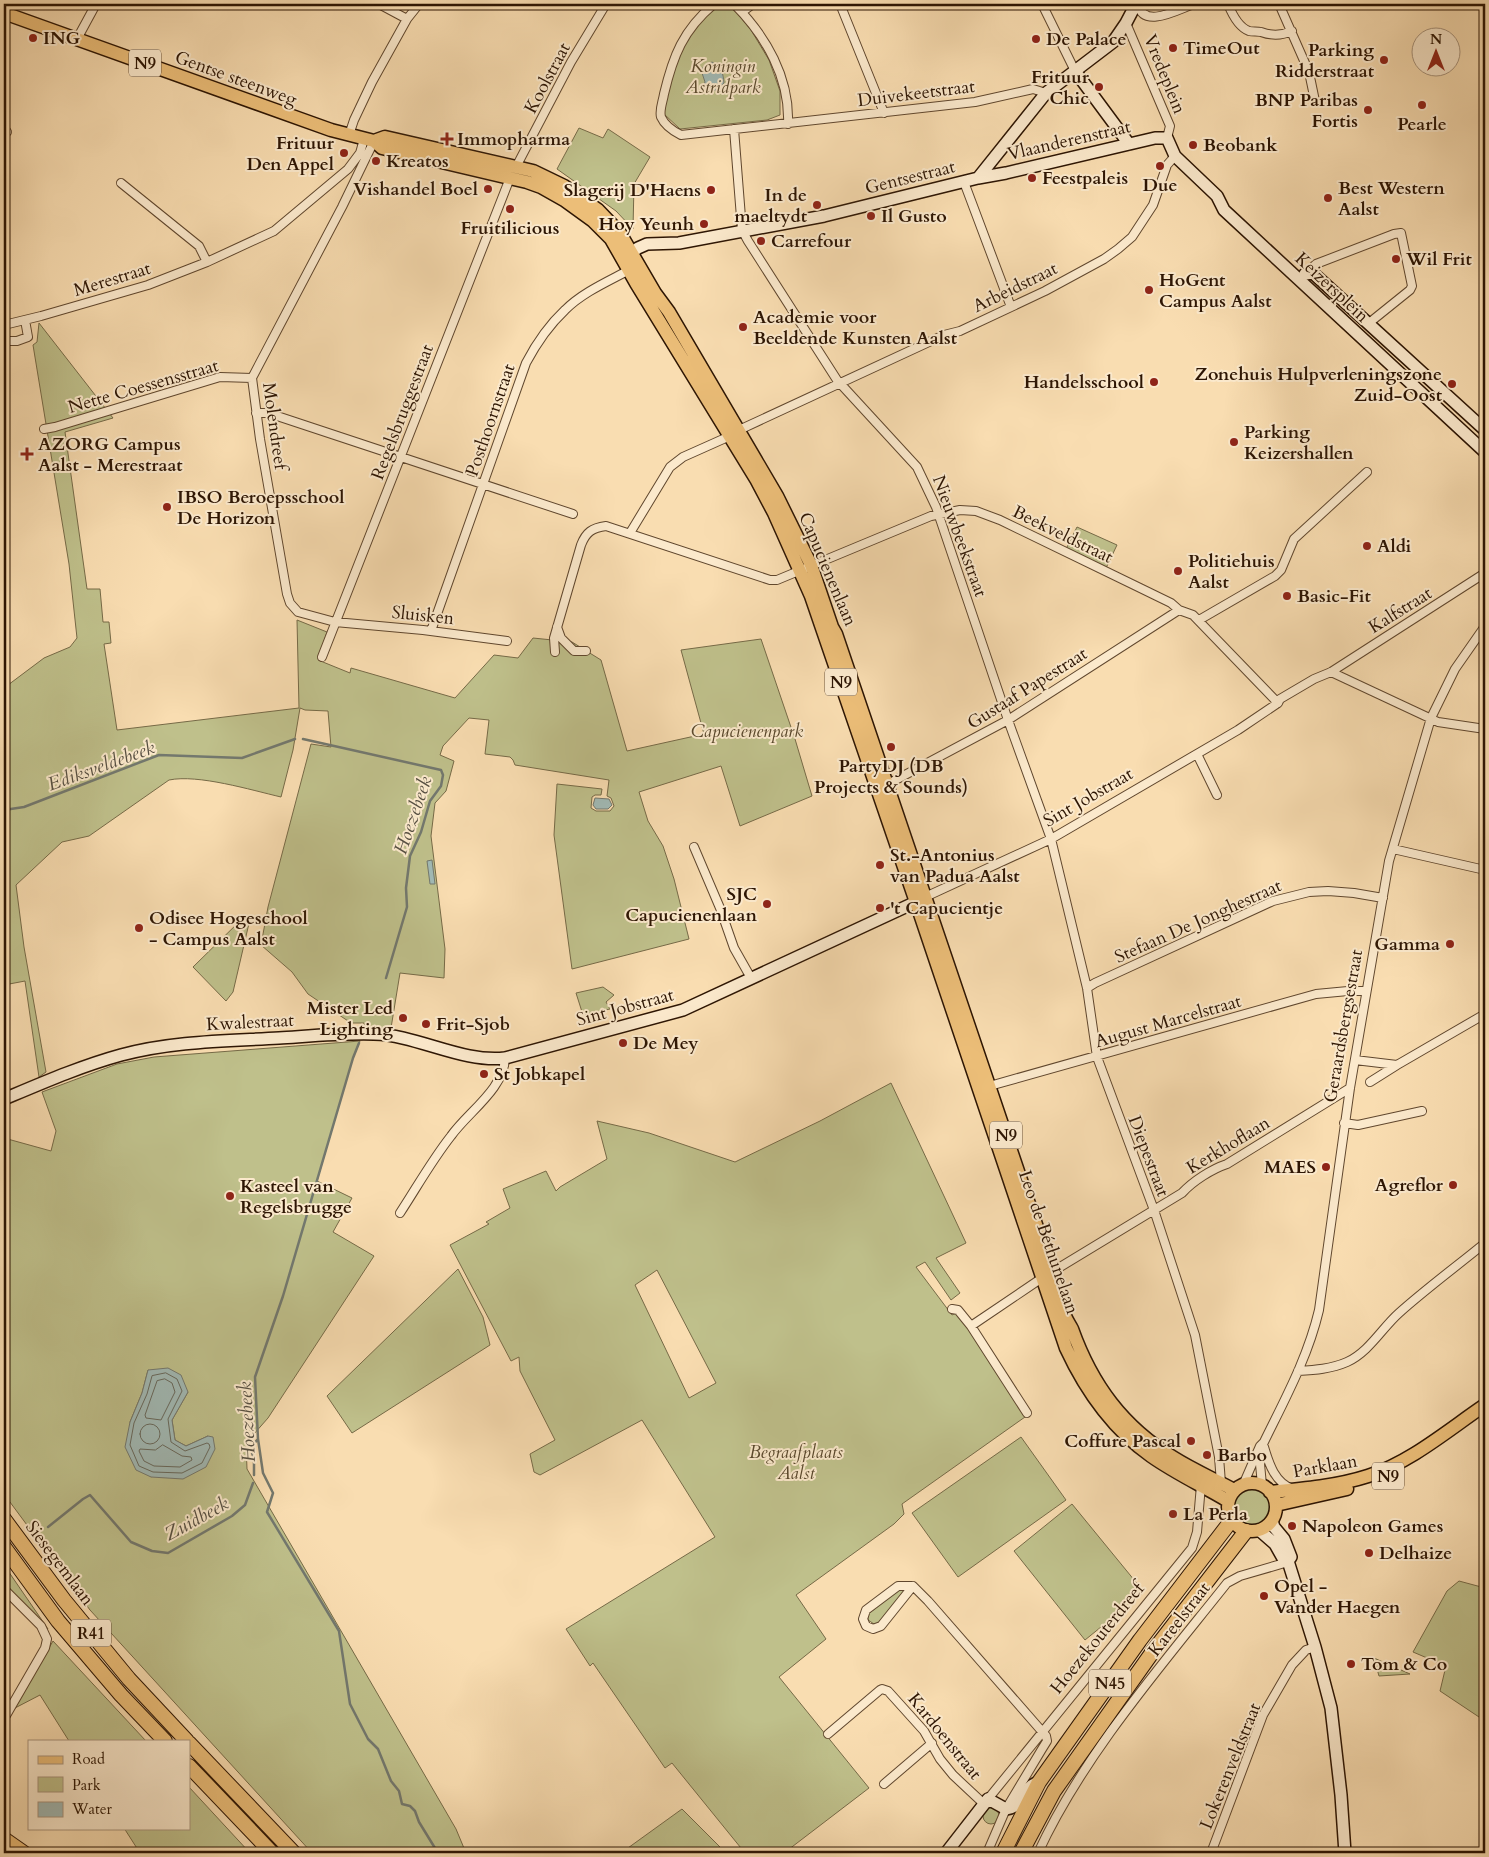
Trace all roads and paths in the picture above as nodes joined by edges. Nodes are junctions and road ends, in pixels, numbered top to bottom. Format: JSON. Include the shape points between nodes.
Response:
{"nodes":[{"id":1,"x":96,"y":4,"type":"edge"},
{"id":2,"x":379,"y":4,"type":"edge"},
{"id":3,"x":419,"y":4,"type":"edge"},
{"id":4,"x":606,"y":4,"type":"edge"},
{"id":5,"x":714,"y":4,"type":"edge"},
{"id":6,"x":734,"y":4,"type":"edge"},
{"id":7,"x":753,"y":4,"type":"edge"},
{"id":8,"x":840,"y":4,"type":"edge"},
{"id":9,"x":1042,"y":4,"type":"edge"},
{"id":10,"x":1137,"y":4,"type":"edge"},
{"id":11,"x":1194,"y":4,"type":"edge"},
{"id":12,"x":1228,"y":4,"type":"edge"},
{"id":13,"x":1279,"y":4,"type":"edge"},
{"id":14,"x":742,"y":12,"type":"junction"},
{"id":15,"x":4,"y":13,"type":"edge"},
{"id":16,"x":407,"y":19,"type":"junction"},
{"id":17,"x":1126,"y":23,"type":"junction"},
{"id":18,"x":1292,"y":31,"type":"junction"},
{"id":19,"x":78,"y":40,"type":"junction"},
{"id":20,"x":1075,"y":71,"type":"junction"},
{"id":21,"x":1046,"y":93,"type":"junction"},
{"id":22,"x":1315,"y":100,"type":"dead end"},
{"id":23,"x":884,"y":113,"type":"junction"},
{"id":24,"x":788,"y":124,"type":"junction"},
{"id":25,"x":734,"y":129,"type":"junction"},
{"id":26,"x":349,"y":135,"type":"junction"},
{"id":27,"x":1168,"y":138,"type":"junction"},
{"id":28,"x":369,"y":140,"type":"junction"},
{"id":29,"x":1129,"y":144,"type":"junction"},
{"id":30,"x":1175,"y":156,"type":"junction"},
{"id":31,"x":513,"y":173,"type":"junction"},
{"id":32,"x":978,"y":178,"type":"junction"},
{"id":33,"x":335,"y":180,"type":"junction"},
{"id":34,"x":964,"y":182,"type":"junction"},
{"id":35,"x":121,"y":183,"type":"dead end"},
{"id":36,"x":350,"y":189,"type":"junction"},
{"id":37,"x":742,"y":230,"type":"junction"},
{"id":38,"x":207,"y":262,"type":"junction"},
{"id":39,"x":630,"y":262,"type":"junction"},
{"id":40,"x":1303,"y":277,"type":"junction"},
{"id":41,"x":1011,"y":306,"type":"junction"},
{"id":42,"x":25,"y":320,"type":"junction"},
{"id":43,"x":1369,"y":323,"type":"junction"},
{"id":44,"x":4,"y":325,"type":"edge"},
{"id":45,"x":4,"y":341,"type":"edge"},
{"id":46,"x":252,"y":378,"type":"junction"},
{"id":47,"x":841,"y":384,"type":"junction"},
{"id":48,"x":256,"y":413,"type":"junction"},
{"id":49,"x":44,"y":429,"type":"dead end"},
{"id":50,"x":1485,"y":430,"type":"edge"},
{"id":51,"x":734,"y":433,"type":"junction"},
{"id":52,"x":1485,"y":452,"type":"edge"},
{"id":53,"x":400,"y":458,"type":"junction"},
{"id":54,"x":1367,"y":472,"type":"dead end"},
{"id":55,"x":484,"y":485,"type":"junction"},
{"id":56,"x":573,"y":514,"type":"dead end"},
{"id":57,"x":938,"y":514,"type":"junction"},
{"id":58,"x":630,"y":533,"type":"junction"},
{"id":59,"x":805,"y":567,"type":"junction"},
{"id":60,"x":1485,"y":574,"type":"edge"},
{"id":61,"x":1179,"y":610,"type":"junction"},
{"id":62,"x":1199,"y":620,"type":"junction"},
{"id":63,"x":335,"y":622,"type":"junction"},
{"id":64,"x":557,"y":625,"type":"junction"},
{"id":65,"x":1485,"y":626,"type":"edge"},
{"id":66,"x":431,"y":631,"type":"junction"},
{"id":67,"x":508,"y":641,"type":"dead end"},
{"id":68,"x":586,"y":651,"type":"dead end"},
{"id":69,"x":555,"y":652,"type":"dead end"},
{"id":70,"x":322,"y":657,"type":"dead end"},
{"id":71,"x":1331,"y":672,"type":"junction"},
{"id":72,"x":1278,"y":703,"type":"junction"},
{"id":73,"x":1432,"y":718,"type":"junction"},
{"id":74,"x":1008,"y":720,"type":"junction"},
{"id":75,"x":1485,"y":729,"type":"edge"},
{"id":76,"x":1197,"y":754,"type":"junction"},
{"id":77,"x":888,"y":784,"type":"junction"},
{"id":78,"x":1217,"y":794,"type":"dead end"},
{"id":79,"x":1051,"y":839,"type":"junction"},
{"id":80,"x":694,"y":847,"type":"dead end"},
{"id":81,"x":1393,"y":849,"type":"junction"},
{"id":82,"x":1485,"y":870,"type":"edge"},
{"id":83,"x":1383,"y":898,"type":"junction"},
{"id":84,"x":921,"y":899,"type":"junction"},
{"id":85,"x":751,"y":978,"type":"junction"},
{"id":86,"x":1087,"y":988,"type":"junction"},
{"id":87,"x":1366,"y":992,"type":"junction"},
{"id":88,"x":1485,"y":1014,"type":"edge"},
{"id":89,"x":1097,"y":1057,"type":"junction"},
{"id":90,"x":504,"y":1058,"type":"junction"},
{"id":91,"x":1355,"y":1060,"type":"junction"},
{"id":92,"x":1397,"y":1066,"type":"junction"},
{"id":93,"x":1370,"y":1082,"type":"dead end"},
{"id":94,"x":984,"y":1088,"type":"junction"},
{"id":95,"x":1350,"y":1088,"type":"junction"},
{"id":96,"x":4,"y":1099,"type":"edge"},
{"id":97,"x":1422,"y":1111,"type":"dead end"},
{"id":98,"x":1344,"y":1123,"type":"junction"},
{"id":99,"x":1154,"y":1210,"type":"junction"},
{"id":100,"x":400,"y":1213,"type":"dead end"},
{"id":101,"x":1485,"y":1243,"type":"edge"},
{"id":102,"x":1046,"y":1276,"type":"junction"},
{"id":103,"x":952,"y":1308,"type":"dead end"},
{"id":104,"x":971,"y":1326,"type":"junction"},
{"id":105,"x":1298,"y":1371,"type":"junction"},
{"id":106,"x":1485,"y":1405,"type":"edge"},
{"id":107,"x":1027,"y":1413,"type":"dead end"},
{"id":108,"x":1485,"y":1414,"type":"edge"},
{"id":109,"x":1264,"y":1445,"type":"junction"},
{"id":110,"x":1221,"y":1483,"type":"junction"},
{"id":111,"x":1201,"y":1485,"type":"junction"},
{"id":112,"x":1266,"y":1488,"type":"junction"},
{"id":113,"x":1296,"y":1490,"type":"junction"},
{"id":114,"x":1235,"y":1492,"type":"junction"},
{"id":115,"x":1276,"y":1505,"type":"junction"},
{"id":116,"x":4,"y":1519,"type":"edge"},
{"id":117,"x":1232,"y":1521,"type":"junction"},
{"id":118,"x":1272,"y":1521,"type":"junction"},
{"id":119,"x":1252,"y":1531,"type":"junction"},
{"id":120,"x":4,"y":1547,"type":"edge"},
{"id":121,"x":1288,"y":1562,"type":"junction"},
{"id":122,"x":913,"y":1586,"type":"junction"},
{"id":123,"x":4,"y":1589,"type":"edge"},
{"id":124,"x":1315,"y":1647,"type":"junction"},
{"id":125,"x":4,"y":1719,"type":"edge"},
{"id":126,"x":1042,"y":1732,"type":"junction"},
{"id":127,"x":828,"y":1734,"type":"dead end"},
{"id":128,"x":163,"y":1740,"type":"edge"},
{"id":129,"x":186,"y":1740,"type":"edge"},
{"id":130,"x":932,"y":1743,"type":"junction"},
{"id":131,"x":190,"y":1744,"type":"edge"},
{"id":132,"x":190,"y":1767,"type":"edge"},
{"id":133,"x":1039,"y":1782,"type":"junction"},
{"id":134,"x":884,"y":1784,"type":"dead end"},
{"id":135,"x":986,"y":1801,"type":"junction"},
{"id":136,"x":1006,"y":1809,"type":"junction"},
{"id":137,"x":4,"y":1840,"type":"edge"},
{"id":138,"x":24,"y":1853,"type":"edge"},
{"id":139,"x":272,"y":1853,"type":"edge"},
{"id":140,"x":294,"y":1853,"type":"edge"},
{"id":141,"x":946,"y":1853,"type":"edge"},
{"id":142,"x":986,"y":1853,"type":"edge"},
{"id":143,"x":1003,"y":1853,"type":"edge"},
{"id":144,"x":1021,"y":1853,"type":"edge"},
{"id":145,"x":1038,"y":1853,"type":"edge"},
{"id":146,"x":1212,"y":1853,"type":"edge"},
{"id":147,"x":1345,"y":1853,"type":"edge"}],
"edges":[{"from":1,"to":19,"type":"street"},
{"from":2,"to":16,"type":"street"},
{"from":3,"to":16,"type":"street"},
{"from":4,"to":31,"type":"street","name":"Koolstraat","via":[[571,62]]},
{"from":5,"to":25,"type":"street","name":"Duivekeetstraat","via":[[689,29],[676,52],[664,92],[661,117],[670,129],[681,135]]},
{"from":6,"to":14,"type":"street"},
{"from":7,"to":14,"type":"street"},
{"from":8,"to":23,"type":"street"},
{"from":9,"to":20,"type":"street"},
{"from":10,"to":11,"type":"street","via":[[1143,15],[1154,18]]},
{"from":10,"to":17,"type":"street","name":"Gentsestraat"},
{"from":12,"to":18,"type":"street","via":[[1236,20],[1250,31],[1272,36]]},
{"from":13,"to":18,"type":"street"},
{"from":14,"to":24,"type":"street","via":[[779,69],[789,108]]},
{"from":15,"to":19,"type":"main road","name":"Gentse steenweg","number":"N9"},
{"from":16,"to":26,"type":"street","via":[[372,82]]},
{"from":17,"to":20,"type":"street","name":"Gentsestraat","via":[[1113,42]]},
{"from":17,"to":27,"type":"street","name":"Vredeplein","via":[[1170,126]]},
{"from":18,"to":22,"type":"street","via":[[1309,72]]},
{"from":19,"to":26,"type":"main road","name":"Gentse steenweg","number":"N9"},
{"from":20,"to":21,"type":"street","name":"Gentsestraat"},
{"from":20,"to":29,"type":"street"},
{"from":21,"to":23,"type":"street","name":"Duivekeetstraat","via":[[1033,89],[975,102]]},
{"from":21,"to":32,"type":"street","name":"Gentsestraat"},
{"from":23,"to":24,"type":"street","name":"Duivekeetstraat"},
{"from":24,"to":25,"type":"street","name":"Duivekeetstraat"},
{"from":25,"to":37,"type":"street"},
{"from":26,"to":28,"type":"main road","name":"Gentse steenweg","number":"N9"},
{"from":27,"to":29,"type":"street","name":"Vlaanderenstraat"},
{"from":27,"to":30,"type":"street","name":"Keizersplein"},
{"from":28,"to":31,"type":"main road","name":"Gentse steenweg","number":"N9","via":[[382,148]]},
{"from":28,"to":33,"type":"street","name":"Merestraat","via":[[348,169]]},
{"from":28,"to":36,"type":"street","name":"Molendreef"},
{"from":29,"to":32,"type":"street","name":"Vlaanderenstraat"},
{"from":30,"to":40,"type":"street","name":"Keizersplein","via":[[1217,196],[1224,210]]},
{"from":30,"to":41,"type":"street","name":"Arbeidstraat","via":[[1168,165],[1154,205],[1132,237],[1104,259]]},
{"from":31,"to":39,"type":"main road","name":"Gentse steenweg","number":"N9","via":[[533,171],[586,201],[620,234]]},
{"from":31,"to":53,"type":"street","name":"Regelsbruggestraat"},
{"from":32,"to":34,"type":"street","name":"Gentsestraat"},
{"from":33,"to":36,"type":"street"},
{"from":33,"to":38,"type":"street","name":"Merestraat","via":[[280,228]]},
{"from":34,"to":37,"type":"street","name":"Gentsestraat","via":[[824,216]]},
{"from":34,"to":41,"type":"street"},
{"from":35,"to":38,"type":"street","via":[[199,246]]},
{"from":36,"to":46,"type":"street","name":"Molendreef"},
{"from":37,"to":39,"type":"street","name":"Gentsestraat","via":[[679,243],[647,244]]},
{"from":37,"to":47,"type":"street","name":"Nieuwbeekstraat"},
{"from":38,"to":42,"type":"street","name":"Merestraat","via":[[148,285]]},
{"from":39,"to":51,"type":"main road","name":"Capucienenlaan","number":"N9","via":[[669,312]]},
{"from":39,"to":55,"type":"street","name":"Posthoornstraat","via":[[565,309],[539,342],[522,373]]},
{"from":40,"to":43,"type":"street","name":"Keizersplein","via":[[1313,273]]},
{"from":40,"to":43,"type":"street","via":[[1316,264],[1400,233],[1412,286]]},
{"from":40,"to":52,"type":"street","name":"Keizersplein"},
{"from":41,"to":47,"type":"street","name":"Arbeidstraat"},
{"from":42,"to":44,"type":"street","name":"Merestraat"},
{"from":42,"to":45,"type":"street","via":[[28,337]]},
{"from":43,"to":50,"type":"street","name":"Keizersplein"},
{"from":46,"to":48,"type":"street","name":"Molendreef"},
{"from":46,"to":49,"type":"street","name":"Nette Coessensstraat","via":[[220,376]]},
{"from":47,"to":51,"type":"street","name":"Arbeidstraat"},
{"from":47,"to":57,"type":"street","name":"Nieuwbeekstraat","via":[[917,467]]},
{"from":48,"to":53,"type":"street","via":[[268,413]]},
{"from":48,"to":63,"type":"street","name":"Molendreef","via":[[290,603],[298,612]]},
{"from":51,"to":58,"type":"street","name":"Arbeidstraat","via":[[683,457],[670,467]]},
{"from":51,"to":59,"type":"main road","name":"Capucienenlaan","number":"N9","via":[[777,496]]},
{"from":53,"to":55,"type":"street"},
{"from":53,"to":63,"type":"street","name":"Regelsbruggestraat"},
{"from":54,"to":62,"type":"street","via":[[1294,539],[1281,570],[1275,576]]},
{"from":55,"to":56,"type":"street"},
{"from":55,"to":66,"type":"street","name":"Posthoornstraat"},
{"from":57,"to":59,"type":"street","name":"Beekveldstraat"},
{"from":57,"to":61,"type":"street","name":"Beekveldstraat","via":[[976,511],[1000,520],[1171,603]]},
{"from":57,"to":74,"type":"street","name":"Nieuwbeekstraat"},
{"from":58,"to":59,"type":"street","name":"Beekveldstraat","via":[[770,580],[785,578]]},
{"from":58,"to":64,"type":"street","name":"Beekveldstraat","via":[[606,526],[594,528],[584,536]]},
{"from":59,"to":77,"type":"main road","name":"Capucienenlaan","number":"N9","via":[[836,634]]},
{"from":59,"to":84,"type":"main road","name":"Capucienenlaan","number":"N9","via":[[814,605]]},
{"from":60,"to":71,"type":"street","name":"Kalfstraat"},
{"from":61,"to":62,"type":"street","name":"Beekveldstraat"},
{"from":61,"to":74,"type":"street","name":"Gustaaf Papestraat"},
{"from":62,"to":72,"type":"street","name":"Beekveldstraat"},
{"from":63,"to":66,"type":"street","name":"Sluisken"},
{"from":63,"to":70,"type":"street","name":"Regelsbruggestraat"},
{"from":64,"to":68,"type":"street","via":[[559,634],[574,651]]},
{"from":64,"to":69,"type":"street","name":"Beekveldstraat"},
{"from":65,"to":73,"type":"street","name":"Geraardsbergsestraat","via":[[1455,669]]},
{"from":66,"to":67,"type":"street","name":"Sluisken"},
{"from":71,"to":72,"type":"street","name":"Sint Jobstraat","via":[[1314,679]]},
{"from":71,"to":73,"type":"street"},
{"from":72,"to":76,"type":"street","name":"Sint Jobstraat"},
{"from":73,"to":75,"type":"street","via":[[1438,722]]},
{"from":73,"to":81,"type":"street","name":"Geraardsbergsestraat"},
{"from":74,"to":77,"type":"street","name":"Gustaaf Papestraat"},
{"from":74,"to":79,"type":"street","name":"Nieuwbeekstraat"},
{"from":76,"to":78,"type":"street"},
{"from":76,"to":79,"type":"street","name":"Sint Jobstraat"},
{"from":77,"to":84,"type":"main road","name":"Capucienenlaan","number":"N9"},
{"from":79,"to":84,"type":"street","name":"Sint Jobstraat"},
{"from":79,"to":86,"type":"street","name":"Diepestraat"},
{"from":80,"to":85,"type":"street","via":[[734,948]]},
{"from":81,"to":82,"type":"street"},
{"from":81,"to":83,"type":"street","name":"Geraardsbergsestraat"},
{"from":83,"to":86,"type":"street","name":"Stefaan De Jonghestraat","via":[[1328,891],[1273,901]]},
{"from":83,"to":87,"type":"street","name":"Geraardsbergsestraat"},
{"from":84,"to":85,"type":"street","name":"Sint Jobstraat"},
{"from":84,"to":94,"type":"main road","name":"Leo de Béthunelaan","number":"N9"},
{"from":85,"to":90,"type":"street","name":"Sint Jobstraat","via":[[684,1010]]},
{"from":86,"to":89,"type":"street","name":"Diepestraat"},
{"from":87,"to":89,"type":"street","name":"August Marcelstraat","via":[[1316,994]]},
{"from":87,"to":91,"type":"street","name":"Geraardsbergsestraat"},
{"from":88,"to":92,"type":"street"},
{"from":89,"to":94,"type":"street","name":"August Marcelstraat"},
{"from":89,"to":99,"type":"street","name":"Diepestraat"},
{"from":90,"to":96,"type":"street","name":"Kwalestraat","via":[[481,1058],[375,1034],[189,1044],[120,1055]]},
{"from":90,"to":100,"type":"street","via":[[502,1072],[490,1091],[451,1135]]},
{"from":91,"to":92,"type":"street"},
{"from":91,"to":95,"type":"street","name":"Geraardsbergsestraat"},
{"from":92,"to":93,"type":"street"},
{"from":94,"to":102,"type":"main road","name":"Leo de Béthunelaan","number":"N9"},
{"from":95,"to":98,"type":"street","name":"Geraardsbergsestraat"},
{"from":95,"to":99,"type":"street","name":"Kerkhoflaan"},
{"from":97,"to":98,"type":"street","via":[[1358,1125]]},
{"from":98,"to":105,"type":"street","name":"Geraardsbergsestraat","via":[[1319,1310],[1314,1333]]},
{"from":99,"to":102,"type":"street","name":"Kerkhoflaan"},
{"from":99,"to":110,"type":"street","name":"Diepestraat","via":[[1195,1335],[1219,1457]]},
{"from":101,"to":105,"type":"street","via":[[1400,1312],[1379,1336],[1348,1362],[1320,1370]]},
{"from":102,"to":104,"type":"street","name":"Kerkhoflaan"},
{"from":102,"to":110,"type":"main road","name":"Leo de Béthunelaan","number":"N9","via":[[1083,1360],[1118,1411],[1153,1444]]},
{"from":102,"to":111,"type":"main road","name":"Leo de Béthunelaan","number":"N9","via":[[1066,1348],[1093,1396],[1115,1424],[1150,1455]]},
{"from":103,"to":104,"type":"street","via":[[958,1310]]},
{"from":104,"to":107,"type":"street"},
{"from":105,"to":109,"type":"street","name":"Geraardsbergsestraat"},
{"from":106,"to":113,"type":"main road","name":"Parklaan","number":"N9","via":[[1413,1455],[1387,1468],[1350,1481]]},
{"from":108,"to":115,"type":"main road","name":"Parklaan","number":"N9","via":[[1408,1467],[1356,1488]]},
{"from":109,"to":112,"type":"street","name":"Geraardsbergsestraat","via":[[1260,1464]]},
{"from":109,"to":113,"type":"street","via":[[1270,1466],[1282,1484]]},
{"from":109,"to":114,"type":"street","name":"Geraardsbergsestraat","via":[[1260,1446]]},
{"from":110,"to":114,"type":"main road","name":"Leo de Béthunelaan","number":"N9"},
{"from":111,"to":114,"type":"main road","name":"Leo de Béthunelaan","number":"N9"},
{"from":111,"to":126,"type":"street","name":"Hoezekouterdreef","via":[[1197,1532],[1192,1548]]},
{"from":112,"to":113,"type":"main road","name":"Parklaan","number":"N9"},
{"from":112,"to":114,"type":"main road","via":[[1251,1483]]},
{"from":112,"to":115,"type":"main road"},
{"from":114,"to":117,"type":"main road","via":[[1227,1510]]},
{"from":115,"to":118,"type":"main road"},
{"from":116,"to":129,"type":"highway","name":"Siesegemlaan","number":"R41","via":[[129,1680]]},
{"from":117,"to":119,"type":"main road"},
{"from":117,"to":133,"type":"highway","number":"N45","via":[[1140,1640]]},
{"from":118,"to":119,"type":"main road"},
{"from":118,"to":121,"type":"street","via":[[1286,1543],[1291,1557]]},
{"from":119,"to":121,"type":"street","via":[[1275,1544]]},
{"from":119,"to":144,"type":"highway","number":"N45","via":[[1154,1650],[1054,1791]]},
{"from":120,"to":128,"type":"highway","name":"Siesegemlaan","number":"R41","via":[[58,1621]]},
{"from":121,"to":124,"type":"street"},
{"from":121,"to":145,"type":"street","name":"Kareelstraat","via":[[1227,1583],[1110,1734],[1067,1798]]},
{"from":122,"to":122,"type":"street","via":[[898,1586],[866,1610],[863,1619],[866,1626],[873,1630],[881,1626]]},
{"from":122,"to":126,"type":"street"},
{"from":123,"to":125,"type":"street","via":[[42,1626],[47,1638],[45,1648]]},
{"from":124,"to":146,"type":"street","name":"Lokerenveldstraat","via":[[1306,1650],[1292,1665],[1263,1715]]},
{"from":124,"to":147,"type":"street","via":[[1328,1693],[1336,1747]]},
{"from":126,"to":135,"type":"street","name":"Hoezekouterdreef"},
{"from":126,"to":136,"type":"street","via":[[1047,1741]]},
{"from":127,"to":130,"type":"street","name":"Kardoenstraat","via":[[882,1689],[888,1691]]},
{"from":130,"to":134,"type":"street"},
{"from":130,"to":135,"type":"street","name":"Kardoenstraat","via":[[940,1760],[953,1775]]},
{"from":131,"to":140,"type":"highway","name":"Siesegemlaan","number":"R41"},
{"from":132,"to":139,"type":"highway"},
{"from":133,"to":136,"type":"street","via":[[1028,1787],[1018,1805]]},
{"from":133,"to":143,"type":"highway","number":"N45"},
{"from":135,"to":136,"type":"street"},
{"from":135,"to":141,"type":"street","name":"Hoezekouterdreef"},
{"from":136,"to":142,"type":"street"},
{"from":137,"to":138,"type":"highway"}]}
